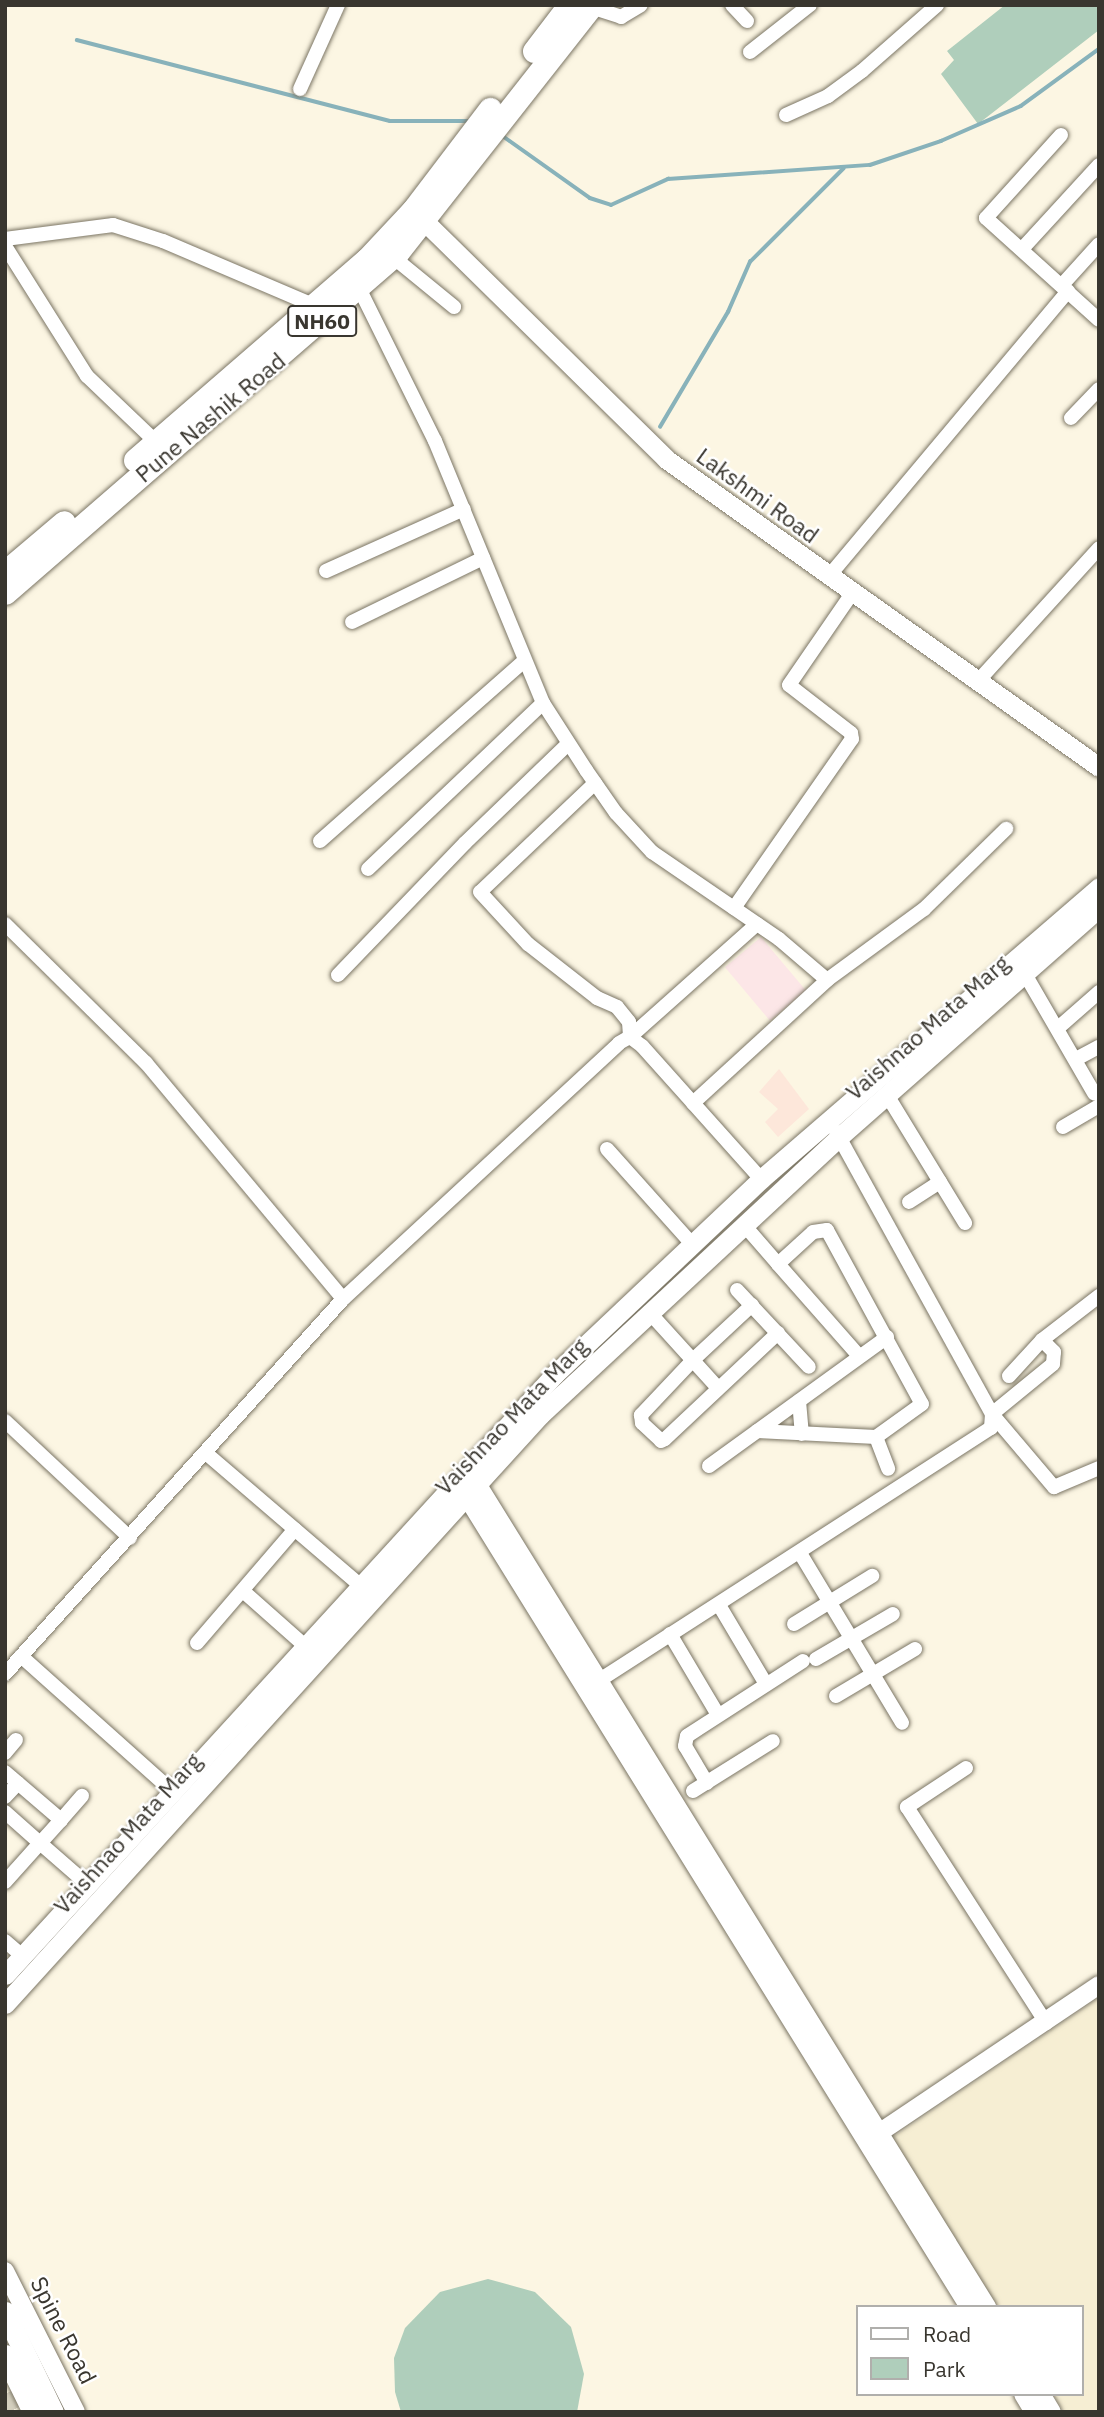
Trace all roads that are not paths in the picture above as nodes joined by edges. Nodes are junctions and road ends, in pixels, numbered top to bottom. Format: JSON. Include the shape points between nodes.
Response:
{"nodes":[{"id":1,"x":338,"y":5,"type":"edge"},
{"id":2,"x":641,"y":5,"type":"edge"},
{"id":3,"x":732,"y":5,"type":"edge"},
{"id":4,"x":810,"y":5,"type":"edge"},
{"id":5,"x":574,"y":6,"type":"edge"},
{"id":6,"x":929,"y":8,"type":"edge"},
{"id":7,"x":747,"y":21,"type":"dead end"},
{"id":8,"x":750,"y":52,"type":"dead end"},
{"id":9,"x":300,"y":89,"type":"dead end"},
{"id":10,"x":786,"y":115,"type":"dead end"},
{"id":11,"x":1061,"y":135,"type":"dead end"},
{"id":12,"x":1099,"y":165,"type":"edge"},
{"id":13,"x":420,"y":215,"type":"junction"},
{"id":14,"x":5,"y":239,"type":"edge"},
{"id":15,"x":1099,"y":244,"type":"edge"},
{"id":16,"x":5,"y":246,"type":"edge"},
{"id":17,"x":1023,"y":249,"type":"junction"},
{"id":18,"x":393,"y":257,"type":"junction"},
{"id":19,"x":359,"y":288,"type":"junction"},
{"id":20,"x":1065,"y":288,"type":"junction"},
{"id":21,"x":313,"y":305,"type":"junction"},
{"id":22,"x":454,"y":307,"type":"dead end"},
{"id":23,"x":1099,"y":320,"type":"edge"},
{"id":24,"x":1099,"y":388,"type":"edge"},
{"id":25,"x":1071,"y":418,"type":"dead end"},
{"id":26,"x":156,"y":442,"type":"junction"},
{"id":27,"x":464,"y":509,"type":"junction"},
{"id":28,"x":1099,"y":549,"type":"edge"},
{"id":29,"x":483,"y":558,"type":"junction"},
{"id":30,"x":5,"y":572,"type":"edge"},
{"id":31,"x":326,"y":572,"type":"dead end"},
{"id":32,"x":829,"y":576,"type":"junction"},
{"id":33,"x":853,"y":592,"type":"junction"},
{"id":34,"x":5,"y":593,"type":"edge"},
{"id":35,"x":352,"y":622,"type":"dead end"},
{"id":36,"x":524,"y":661,"type":"junction"},
{"id":37,"x":979,"y":680,"type":"junction"},
{"id":38,"x":543,"y":703,"type":"junction"},
{"id":39,"x":568,"y":744,"type":"junction"},
{"id":40,"x":1099,"y":766,"type":"edge"},
{"id":41,"x":595,"y":783,"type":"junction"},
{"id":42,"x":1006,"y":830,"type":"dead end"},
{"id":43,"x":320,"y":841,"type":"dead end"},
{"id":44,"x":368,"y":869,"type":"dead end"},
{"id":45,"x":1099,"y":887,"type":"edge"},
{"id":46,"x":734,"y":908,"type":"junction"},
{"id":47,"x":1099,"y":908,"type":"edge"},
{"id":48,"x":5,"y":924,"type":"edge"},
{"id":49,"x":757,"y":924,"type":"junction"},
{"id":50,"x":1025,"y":974,"type":"junction"},
{"id":51,"x":338,"y":975,"type":"dead end"},
{"id":52,"x":827,"y":980,"type":"junction"},
{"id":53,"x":1099,"y":992,"type":"edge"},
{"id":54,"x":1058,"y":1028,"type":"junction"},
{"id":55,"x":630,"y":1037,"type":"junction"},
{"id":56,"x":1099,"y":1046,"type":"edge"},
{"id":57,"x":1076,"y":1059,"type":"junction"},
{"id":58,"x":887,"y":1095,"type":"junction"},
{"id":59,"x":1096,"y":1099,"type":"edge"},
{"id":60,"x":693,"y":1103,"type":"junction"},
{"id":61,"x":1063,"y":1127,"type":"dead end"},
{"id":62,"x":834,"y":1128,"type":"junction"},
{"id":63,"x":607,"y":1149,"type":"dead end"},
{"id":64,"x":761,"y":1179,"type":"junction"},
{"id":65,"x":940,"y":1182,"type":"junction"},
{"id":66,"x":909,"y":1202,"type":"dead end"},
{"id":67,"x":965,"y":1223,"type":"dead end"},
{"id":68,"x":745,"y":1226,"type":"junction"},
{"id":69,"x":692,"y":1244,"type":"junction"},
{"id":70,"x":778,"y":1264,"type":"junction"},
{"id":71,"x":737,"y":1290,"type":"dead end"},
{"id":72,"x":1099,"y":1296,"type":"edge"},
{"id":73,"x":343,"y":1298,"type":"junction"},
{"id":74,"x":752,"y":1305,"type":"junction"},
{"id":75,"x":649,"y":1312,"type":"junction"},
{"id":76,"x":778,"y":1333,"type":"junction"},
{"id":77,"x":887,"y":1337,"type":"junction"},
{"id":78,"x":1042,"y":1340,"type":"junction"},
{"id":79,"x":859,"y":1356,"type":"junction"},
{"id":80,"x":693,"y":1360,"type":"junction"},
{"id":81,"x":809,"y":1367,"type":"dead end"},
{"id":82,"x":1009,"y":1376,"type":"dead end"},
{"id":83,"x":717,"y":1387,"type":"junction"},
{"id":84,"x":799,"y":1401,"type":"junction"},
{"id":85,"x":992,"y":1414,"type":"junction"},
{"id":86,"x":5,"y":1421,"type":"edge"},
{"id":87,"x":757,"y":1431,"type":"junction"},
{"id":88,"x":802,"y":1434,"type":"junction"},
{"id":89,"x":876,"y":1437,"type":"junction"},
{"id":90,"x":207,"y":1454,"type":"junction"},
{"id":91,"x":709,"y":1466,"type":"dead end"},
{"id":92,"x":1099,"y":1468,"type":"edge"},
{"id":93,"x":888,"y":1469,"type":"dead end"},
{"id":94,"x":461,"y":1473,"type":"junction"},
{"id":95,"x":472,"y":1490,"type":"junction"},
{"id":96,"x":295,"y":1529,"type":"junction"},
{"id":97,"x":130,"y":1538,"type":"junction"},
{"id":98,"x":800,"y":1553,"type":"junction"},
{"id":99,"x":872,"y":1576,"type":"dead end"},
{"id":100,"x":361,"y":1586,"type":"junction"},
{"id":101,"x":243,"y":1591,"type":"junction"},
{"id":102,"x":830,"y":1602,"type":"junction"},
{"id":103,"x":719,"y":1605,"type":"junction"},
{"id":104,"x":893,"y":1614,"type":"dead end"},
{"id":105,"x":794,"y":1624,"type":"dead end"},
{"id":106,"x":670,"y":1634,"type":"junction"},
{"id":107,"x":852,"y":1640,"type":"junction"},
{"id":108,"x":197,"y":1643,"type":"dead end"},
{"id":109,"x":305,"y":1646,"type":"junction"},
{"id":110,"x":915,"y":1649,"type":"dead end"},
{"id":111,"x":21,"y":1656,"type":"junction"},
{"id":112,"x":873,"y":1673,"type":"junction"},
{"id":113,"x":5,"y":1674,"type":"edge"},
{"id":114,"x":766,"y":1684,"type":"junction"},
{"id":115,"x":592,"y":1685,"type":"junction"},
{"id":116,"x":836,"y":1696,"type":"dead end"},
{"id":117,"x":718,"y":1715,"type":"junction"},
{"id":118,"x":902,"y":1723,"type":"dead end"},
{"id":119,"x":16,"y":1740,"type":"dead end"},
{"id":120,"x":773,"y":1741,"type":"dead end"},
{"id":121,"x":5,"y":1753,"type":"edge"},
{"id":122,"x":966,"y":1768,"type":"dead end"},
{"id":123,"x":5,"y":1772,"type":"edge"},
{"id":124,"x":18,"y":1783,"type":"junction"},
{"id":125,"x":707,"y":1783,"type":"junction"},
{"id":126,"x":172,"y":1791,"type":"junction"},
{"id":127,"x":693,"y":1791,"type":"dead end"},
{"id":128,"x":82,"y":1796,"type":"dead end"},
{"id":129,"x":5,"y":1797,"type":"edge"},
{"id":130,"x":5,"y":1812,"type":"edge"},
{"id":131,"x":61,"y":1819,"type":"junction"},
{"id":132,"x":40,"y":1843,"type":"junction"},
{"id":133,"x":5,"y":1882,"type":"edge"},
{"id":134,"x":87,"y":1884,"type":"junction"},
{"id":135,"x":5,"y":1941,"type":"edge"},
{"id":136,"x":32,"y":1955,"type":"junction"},
{"id":137,"x":5,"y":1975,"type":"edge"},
{"id":138,"x":1099,"y":1985,"type":"edge"},
{"id":139,"x":5,"y":2004,"type":"edge"},
{"id":140,"x":1046,"y":2022,"type":"junction"},
{"id":141,"x":869,"y":2131,"type":"junction"},
{"id":142,"x":5,"y":2271,"type":"edge"},
{"id":143,"x":968,"y":2305,"type":"edge"},
{"id":144,"x":986,"y":2305,"type":"edge"},
{"id":145,"x":5,"y":2312,"type":"edge"},
{"id":146,"x":5,"y":2355,"type":"edge"},
{"id":147,"x":1024,"y":2396,"type":"edge"},
{"id":148,"x":1042,"y":2396,"type":"edge"},
{"id":149,"x":33,"y":2412,"type":"edge"},
{"id":150,"x":53,"y":2412,"type":"edge"},
{"id":151,"x":76,"y":2412,"type":"edge"},
{"id":152,"x":1034,"y":2412,"type":"edge"},
{"id":153,"x":1052,"y":2412,"type":"edge"}],
"edges":[{"from":1,"to":9,"type":"street"},
{"from":2,"to":5,"type":"street","via":[[621,17]]},
{"from":3,"to":7,"type":"street"},
{"from":4,"to":8,"type":"street"},
{"from":5,"to":13,"type":"highway","name":"Pune Nashik Road","number":"NH60"},
{"from":6,"to":10,"type":"street","via":[[854,77]]},
{"from":11,"to":17,"type":"street","via":[[986,218]]},
{"from":12,"to":17,"type":"street"},
{"from":13,"to":18,"type":"highway","name":"Pune Nashik Road","number":"NH60"},
{"from":13,"to":21,"type":"highway","name":"Pune Nashik Road","number":"NH60"},
{"from":13,"to":32,"type":"main road","name":"Lakshmi Road","via":[[666,459]]},
{"from":14,"to":21,"type":"street","via":[[113,226],[163,241]]},
{"from":15,"to":20,"type":"street"},
{"from":16,"to":26,"type":"street","via":[[87,376]]},
{"from":17,"to":20,"type":"street"},
{"from":18,"to":19,"type":"highway","name":"Pune Nashik Road","number":"NH60"},
{"from":18,"to":22,"type":"street"},
{"from":19,"to":27,"type":"street"},
{"from":19,"to":34,"type":"highway","name":"Pune Nashik Road","number":"NH60"},
{"from":20,"to":23,"type":"street"},
{"from":20,"to":32,"type":"street"},
{"from":21,"to":26,"type":"highway","name":"Pune Nashik Road","number":"NH60"},
{"from":24,"to":25,"type":"street"},
{"from":26,"to":30,"type":"highway","name":"Pune Nashik Road","number":"NH60"},
{"from":27,"to":29,"type":"street"},
{"from":27,"to":31,"type":"street"},
{"from":28,"to":37,"type":"street"},
{"from":29,"to":35,"type":"street"},
{"from":29,"to":36,"type":"street"},
{"from":32,"to":33,"type":"main road","name":"Lakshmi Road"},
{"from":33,"to":37,"type":"main road","name":"Lakshmi Road"},
{"from":33,"to":46,"type":"street","via":[[789,685],[851,733],[852,739]]},
{"from":36,"to":38,"type":"street"},
{"from":36,"to":43,"type":"street"},
{"from":37,"to":40,"type":"main road","name":"Lakshmi Road"},
{"from":38,"to":39,"type":"street"},
{"from":38,"to":44,"type":"street"},
{"from":39,"to":41,"type":"street"},
{"from":39,"to":51,"type":"street","via":[[456,851]]},
{"from":41,"to":46,"type":"street","via":[[652,852]]},
{"from":41,"to":55,"type":"street","via":[[480,892],[528,944],[597,998],[617,1007],[629,1022]]},
{"from":42,"to":52,"type":"street","via":[[924,909]]},
{"from":45,"to":62,"type":"main road","name":"Vaishnao Mata Marg"},
{"from":46,"to":49,"type":"street"},
{"from":47,"to":50,"type":"main road","name":"Vaishnao Mata Marg"},
{"from":48,"to":73,"type":"street","via":[[122,1037]]},
{"from":49,"to":52,"type":"street"},
{"from":49,"to":55,"type":"street"},
{"from":50,"to":54,"type":"street"},
{"from":50,"to":58,"type":"main road","name":"Vaishnao Mata Marg"},
{"from":52,"to":60,"type":"street"},
{"from":53,"to":54,"type":"street"},
{"from":54,"to":57,"type":"street"},
{"from":55,"to":60,"type":"street"},
{"from":55,"to":73,"type":"street"},
{"from":56,"to":57,"type":"street"},
{"from":57,"to":59,"type":"street"},
{"from":58,"to":62,"type":"main road","name":"Vaishnao Mata Marg"},
{"from":58,"to":65,"type":"street"},
{"from":59,"to":61,"type":"street"},
{"from":60,"to":64,"type":"street"},
{"from":62,"to":64,"type":"main road","name":"Vaishnao Mata Marg"},
{"from":62,"to":68,"type":"main road","name":"Vaishnao Mata Marg"},
{"from":62,"to":85,"type":"street"},
{"from":63,"to":69,"type":"street"},
{"from":64,"to":69,"type":"main road","name":"Vaishnao Mata Marg"},
{"from":65,"to":66,"type":"street"},
{"from":65,"to":67,"type":"street"},
{"from":68,"to":70,"type":"street"},
{"from":68,"to":75,"type":"main road","name":"Vaishnao Mata Marg"},
{"from":69,"to":94,"type":"main road","name":"Vaishnao Mata Marg","via":[[555,1374]]},
{"from":70,"to":77,"type":"street","via":[[813,1232],[827,1230]]},
{"from":70,"to":79,"type":"street"},
{"from":71,"to":74,"type":"street"},
{"from":72,"to":78,"type":"street"},
{"from":73,"to":90,"type":"street"},
{"from":74,"to":76,"type":"street"},
{"from":74,"to":80,"type":"street"},
{"from":75,"to":80,"type":"street"},
{"from":75,"to":95,"type":"main road","name":"Vaishnao Mata Marg","via":[[540,1415]]},
{"from":76,"to":81,"type":"street"},
{"from":76,"to":83,"type":"street"},
{"from":77,"to":79,"type":"street"},
{"from":77,"to":89,"type":"street","via":[[922,1404]]},
{"from":78,"to":82,"type":"street"},
{"from":78,"to":85,"type":"street","via":[[1054,1352],[1053,1364]]},
{"from":79,"to":84,"type":"street"},
{"from":80,"to":83,"type":"street"},
{"from":80,"to":83,"type":"street","via":[[641,1415],[642,1423],[661,1441]]},
{"from":84,"to":87,"type":"street"},
{"from":84,"to":88,"type":"street"},
{"from":85,"to":92,"type":"street","via":[[1054,1487]]},
{"from":85,"to":98,"type":"street","via":[[985,1436]]},
{"from":86,"to":97,"type":"street"},
{"from":87,"to":88,"type":"street"},
{"from":87,"to":91,"type":"street"},
{"from":88,"to":89,"type":"street"},
{"from":89,"to":93,"type":"street"},
{"from":90,"to":96,"type":"street"},
{"from":90,"to":97,"type":"street"},
{"from":94,"to":95,"type":"street"},
{"from":94,"to":100,"type":"main road","name":"Vaishnao Mata Marg"},
{"from":95,"to":115,"type":"street"},
{"from":95,"to":136,"type":"main road","name":"Vaishnao Mata Marg"},
{"from":96,"to":100,"type":"street"},
{"from":96,"to":101,"type":"street"},
{"from":97,"to":111,"type":"street"},
{"from":98,"to":102,"type":"street"},
{"from":98,"to":103,"type":"street"},
{"from":99,"to":102,"type":"street"},
{"from":100,"to":109,"type":"main road","name":"Vaishnao Mata Marg"},
{"from":101,"to":108,"type":"street"},
{"from":101,"to":109,"type":"street"},
{"from":102,"to":105,"type":"street"},
{"from":102,"to":107,"type":"street"},
{"from":103,"to":106,"type":"street"},
{"from":103,"to":114,"type":"street"},
{"from":104,"to":107,"type":"street"},
{"from":106,"to":115,"type":"street"},
{"from":106,"to":117,"type":"street"},
{"from":107,"to":112,"type":"street"},
{"from":107,"to":114,"type":"street"},
{"from":109,"to":126,"type":"main road","name":"Vaishnao Mata Marg"},
{"from":110,"to":112,"type":"street"},
{"from":111,"to":113,"type":"street"},
{"from":111,"to":126,"type":"street"},
{"from":112,"to":116,"type":"street"},
{"from":112,"to":118,"type":"street"},
{"from":114,"to":117,"type":"street"},
{"from":115,"to":141,"type":"street"},
{"from":117,"to":125,"type":"street","via":[[684,1741]]},
{"from":119,"to":121,"type":"street"},
{"from":120,"to":125,"type":"street"},
{"from":122,"to":140,"type":"street","via":[[907,1807]]},
{"from":123,"to":124,"type":"street"},
{"from":124,"to":129,"type":"street"},
{"from":124,"to":131,"type":"street"},
{"from":125,"to":127,"type":"street"},
{"from":126,"to":134,"type":"main road","name":"Vaishnao Mata Marg"},
{"from":128,"to":131,"type":"street"},
{"from":130,"to":132,"type":"street"},
{"from":131,"to":132,"type":"street"},
{"from":132,"to":133,"type":"street"},
{"from":132,"to":134,"type":"street"},
{"from":134,"to":136,"type":"main road","name":"Vaishnao Mata Marg"},
{"from":135,"to":136,"type":"street"},
{"from":136,"to":137,"type":"main road","name":"Vaishnao Mata Marg"},
{"from":136,"to":139,"type":"main road","name":"Vaishnao Mata Marg"},
{"from":138,"to":140,"type":"street"},
{"from":140,"to":141,"type":"street"},
{"from":141,"to":143,"type":"street"},
{"from":141,"to":144,"type":"street"},
{"from":142,"to":151,"type":"street","name":"Spine Road"},
{"from":145,"to":150,"type":"main road","name":"Spine Road"},
{"from":146,"to":149,"type":"main road"},
{"from":147,"to":152,"type":"street"},
{"from":148,"to":153,"type":"street"}]}
